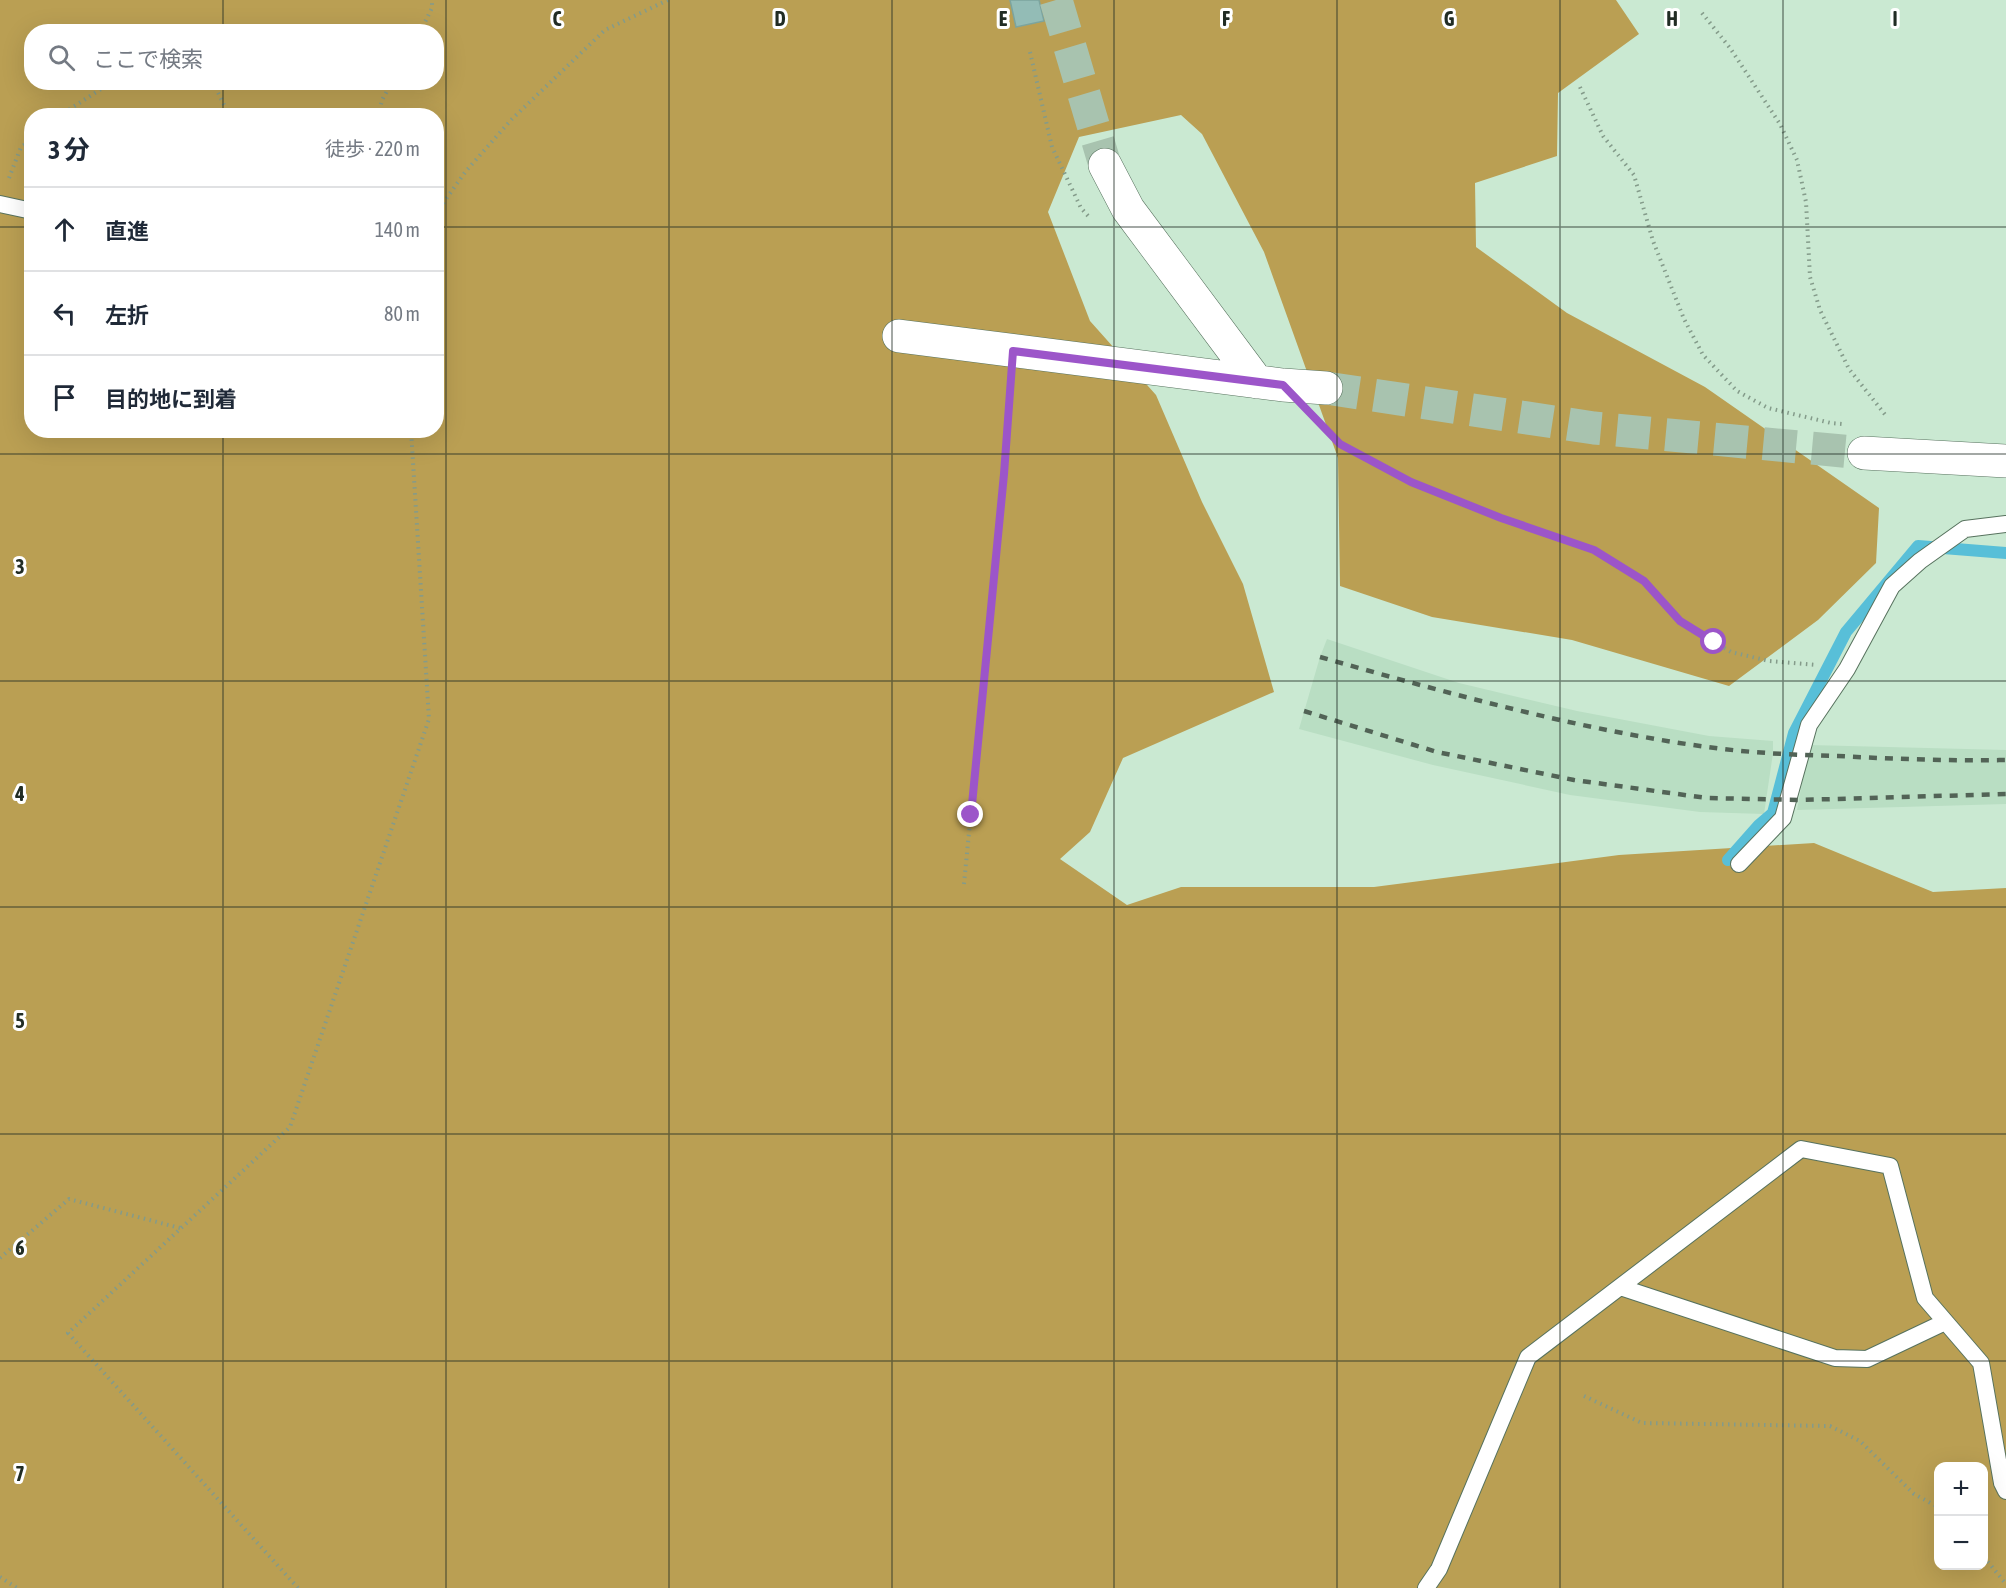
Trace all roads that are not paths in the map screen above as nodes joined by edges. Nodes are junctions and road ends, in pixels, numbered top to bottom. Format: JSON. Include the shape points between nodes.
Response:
{"nodes":[{"id":1,"x":1105,"y":165,"type":"tunnel mouth"},
{"id":2,"x":0,"y":204,"type":"edge"},
{"id":3,"x":24,"y":209,"type":"edge"},
{"id":4,"x":899,"y":336,"type":"dead end"},
{"id":5,"x":1270,"y":383,"type":"junction"},
{"id":6,"x":1326,"y":388,"type":"tunnel mouth"},
{"id":7,"x":1858,"y":439,"type":"tunnel mouth"},
{"id":8,"x":2006,"y":461,"type":"edge"},
{"id":9,"x":2006,"y":524,"type":"edge"},
{"id":10,"x":1739,"y":864,"type":"dead end"},
{"id":11,"x":1620,"y":1287,"type":"junction"},
{"id":12,"x":1946,"y":1322,"type":"junction"},
{"id":13,"x":2006,"y":1491,"type":"edge"},
{"id":14,"x":1426,"y":1588,"type":"edge"}],
"edges":[{"from":1,"to":5,"type":"street","via":[[1128,209]]},
{"from":2,"to":3,"type":"lane"},
{"from":4,"to":5,"type":"street"},
{"from":5,"to":6,"type":"street"},
{"from":7,"to":8,"type":"street"},
{"from":9,"to":10,"type":"lane","via":[[1965,529],[1893,586],[1847,669],[1809,725],[1784,818]]},
{"from":11,"to":12,"type":"lane","via":[[1835,1358],[1867,1359]]},
{"from":11,"to":12,"type":"lane","via":[[1801,1149],[1890,1166],[1925,1298]]},
{"from":11,"to":14,"type":"lane","via":[[1528,1357],[1439,1569]]},
{"from":12,"to":13,"type":"lane","via":[[1982,1364]]}]}
